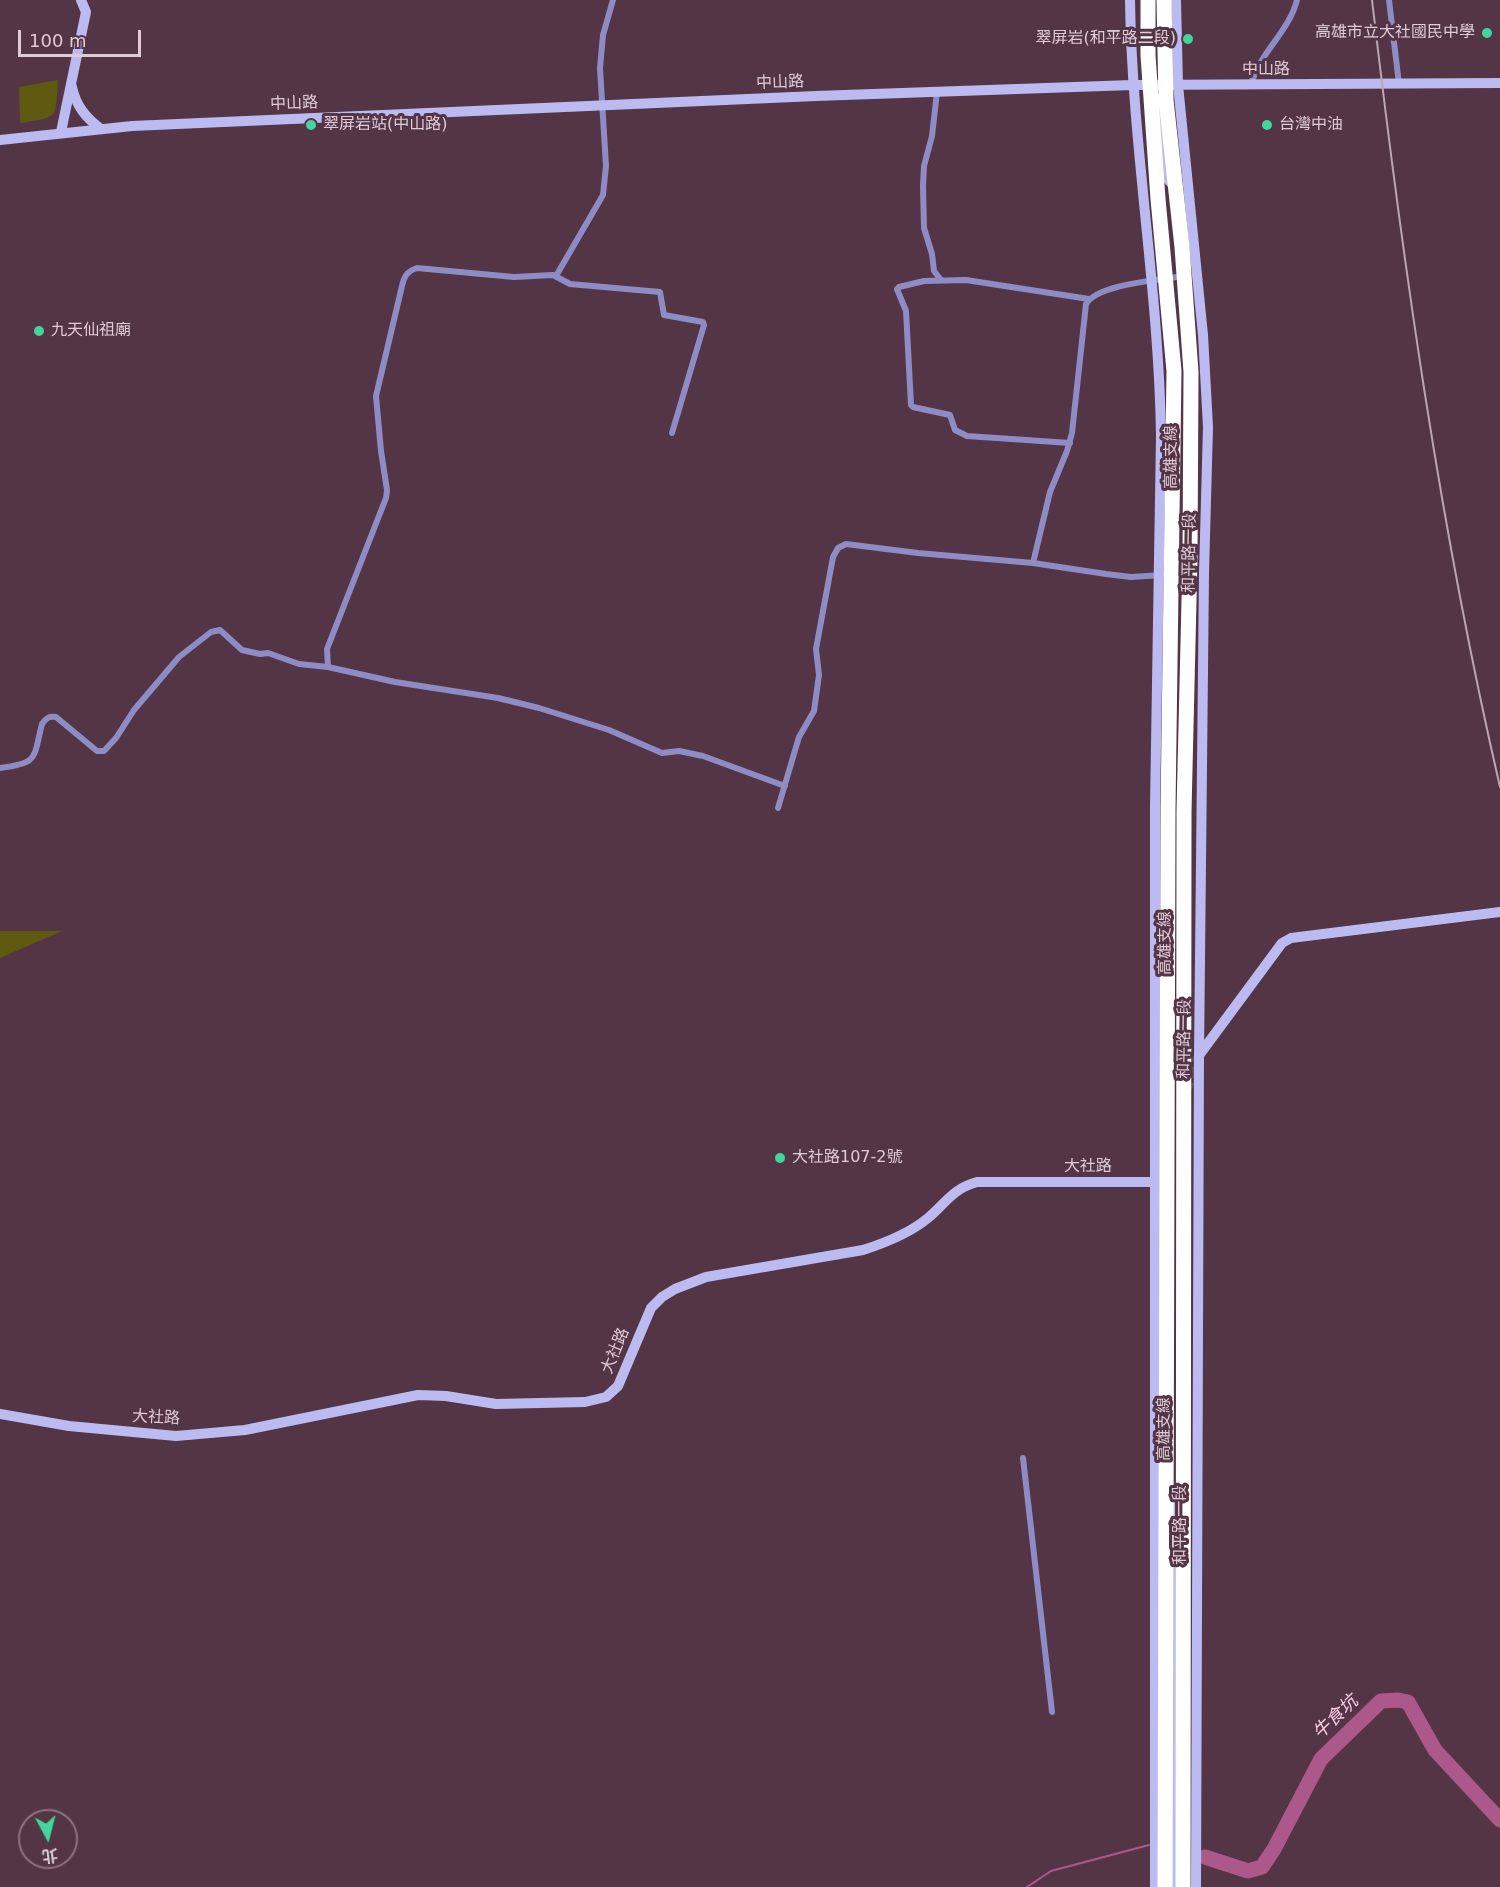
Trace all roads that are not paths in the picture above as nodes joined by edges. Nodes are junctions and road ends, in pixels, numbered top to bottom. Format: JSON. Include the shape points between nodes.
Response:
{"nodes":[{"id":1,"x":81,"y":0,"type":"edge"},
{"id":2,"x":613,"y":0,"type":"edge"},
{"id":3,"x":1130,"y":0,"type":"edge"},
{"id":4,"x":1139,"y":0,"type":"edge"},
{"id":5,"x":1148,"y":0,"type":"edge"},
{"id":6,"x":1164,"y":0,"type":"edge"},
{"id":7,"x":1176,"y":0,"type":"edge"},
{"id":8,"x":1297,"y":0,"type":"edge"},
{"id":9,"x":1389,"y":0,"type":"edge"},
{"id":10,"x":1500,"y":83,"type":"edge"},
{"id":11,"x":71,"y":84,"type":"junction"},
{"id":12,"x":1399,"y":84,"type":"junction"},
{"id":13,"x":1157,"y":85,"type":"junction"},
{"id":14,"x":1178,"y":85,"type":"junction"},
{"id":15,"x":1251,"y":85,"type":"junction"},
{"id":16,"x":1132,"y":86,"type":"junction"},
{"id":17,"x":937,"y":92,"type":"junction"},
{"id":18,"x":602,"y":106,"type":"junction"},
{"id":19,"x":101,"y":129,"type":"junction"},
{"id":20,"x":61,"y":132,"type":"junction"},
{"id":21,"x":0,"y":140,"type":"edge"},
{"id":22,"x":1190,"y":203,"type":"junction"},
{"id":23,"x":1196,"y":274,"type":"junction"},
{"id":24,"x":556,"y":276,"type":"junction"},
{"id":25,"x":940,"y":280,"type":"junction"},
{"id":26,"x":1151,"y":282,"type":"junction"},
{"id":27,"x":1089,"y":299,"type":"junction"},
{"id":28,"x":672,"y":433,"type":"dead end"},
{"id":29,"x":1070,"y":443,"type":"junction"},
{"id":30,"x":1033,"y":563,"type":"junction"},
{"id":31,"x":1204,"y":573,"type":"junction"},
{"id":32,"x":1157,"y":575,"type":"junction"},
{"id":33,"x":328,"y":667,"type":"junction"},
{"id":34,"x":0,"y":768,"type":"edge"},
{"id":35,"x":785,"y":786,"type":"junction"},
{"id":36,"x":778,"y":808,"type":"dead end"},
{"id":37,"x":1500,"y":912,"type":"edge"},
{"id":38,"x":1199,"y":1055,"type":"junction"},
{"id":39,"x":1154,"y":1182,"type":"junction"},
{"id":40,"x":1155,"y":1381,"type":"junction"},
{"id":41,"x":0,"y":1414,"type":"edge"},
{"id":42,"x":1023,"y":1458,"type":"dead end"},
{"id":43,"x":1052,"y":1712,"type":"dead end"},
{"id":44,"x":1155,"y":1887,"type":"edge"},
{"id":45,"x":1165,"y":1887,"type":"edge"},
{"id":46,"x":1174,"y":1887,"type":"edge"},
{"id":47,"x":1183,"y":1887,"type":"edge"},
{"id":48,"x":1196,"y":1887,"type":"edge"}],
"edges":[{"from":1,"to":11,"type":"street","via":[[86,12]]},
{"from":2,"to":18,"type":"street","via":[[603,35]]},
{"from":3,"to":16,"type":"street","name":"和平路一段"},
{"from":4,"to":13,"type":"street","via":[[1153,20]]},
{"from":5,"to":45,"type":"highway","name":"高雄支線","bridge":true,"via":[[1158,199],[1174,371],[1168,809]]},
{"from":6,"to":47,"type":"highway","name":"高雄支線","bridge":true,"via":[[1166,100],[1191,372],[1184,812]]},
{"from":7,"to":14,"type":"street","name":"和平路一段"},
{"from":8,"to":15,"type":"street","via":[[1282,32],[1254,71]]},
{"from":9,"to":12,"type":"street"},
{"from":10,"to":12,"type":"street","name":"中山路"},
{"from":11,"to":19,"type":"street","via":[[79,108]]},
{"from":11,"to":20,"type":"street"},
{"from":12,"to":15,"type":"street","name":"中山路"},
{"from":13,"to":14,"type":"street","name":"中山路"},
{"from":13,"to":16,"type":"street","name":"中山路"},
{"from":13,"to":22,"type":"street","via":[[1166,176]]},
{"from":14,"to":15,"type":"street","name":"中山路"},
{"from":14,"to":22,"type":"street","name":"和平路一段"},
{"from":16,"to":17,"type":"street","name":"中山路"},
{"from":16,"to":26,"type":"street","name":"和平路一段"},
{"from":17,"to":18,"type":"street","name":"中山路"},
{"from":17,"to":25,"type":"street","via":[[922,186],[924,228],[934,271]]},
{"from":18,"to":19,"type":"street","name":"中山路"},
{"from":18,"to":24,"type":"street","via":[[606,166],[603,195]]},
{"from":19,"to":20,"type":"street","name":"中山路"},
{"from":20,"to":21,"type":"street","name":"中山路"},
{"from":22,"to":23,"type":"street","name":"和平路一段"},
{"from":23,"to":26,"type":"street"},
{"from":23,"to":31,"type":"street","name":"和平路一段","via":[[1208,427]]},
{"from":24,"to":28,"type":"street","via":[[570,284],[656,290],[662,295],[664,315],[703,322]]},
{"from":24,"to":33,"type":"street","via":[[514,277],[417,268],[407,273],[376,396],[386,498],[327,649]]},
{"from":25,"to":27,"type":"street","via":[[966,280]]},
{"from":25,"to":29,"type":"street","via":[[897,289],[906,311],[911,405],[950,415],[955,430],[967,436]]},
{"from":26,"to":27,"type":"street","via":[[1111,289]]},
{"from":26,"to":32,"type":"street","name":"和平路一段","via":[[1160,387]]},
{"from":27,"to":29,"type":"street"},
{"from":29,"to":30,"type":"street","via":[[1050,492]]},
{"from":30,"to":32,"type":"street","via":[[1131,577]]},
{"from":30,"to":35,"type":"street","via":[[846,544],[837,548],[816,649],[819,675],[814,711],[799,737]]},
{"from":31,"to":32,"type":"street"},
{"from":31,"to":38,"type":"street","name":"和平路一段"},
{"from":32,"to":39,"type":"street","name":"和平路一段"},
{"from":33,"to":34,"type":"street","via":[[242,650],[225,633],[216,630],[179,657],[104,751],[97,751],[52,716],[42,724],[31,760],[22,766]]},
{"from":33,"to":35,"type":"street","via":[[538,708],[609,730],[662,753],[679,751],[703,756]]},
{"from":35,"to":36,"type":"street"},
{"from":37,"to":38,"type":"street","via":[[1291,938],[1281,943]]},
{"from":38,"to":48,"type":"street","name":"和平路一段"},
{"from":39,"to":40,"type":"street","name":"和平路一段"},
{"from":39,"to":41,"type":"street","name":"大社路","via":[[977,1182],[953,1192],[927,1219],[878,1245],[690,1282],[662,1297],[651,1308],[618,1386],[606,1397],[585,1402],[496,1404],[418,1395],[245,1430],[176,1436],[69,1426]]},
{"from":40,"to":44,"type":"street","name":"和平路一段"},
{"from":40,"to":46,"type":"street","name":"和平路一段","via":[[1176,1526]]},
{"from":42,"to":43,"type":"street"}]}
